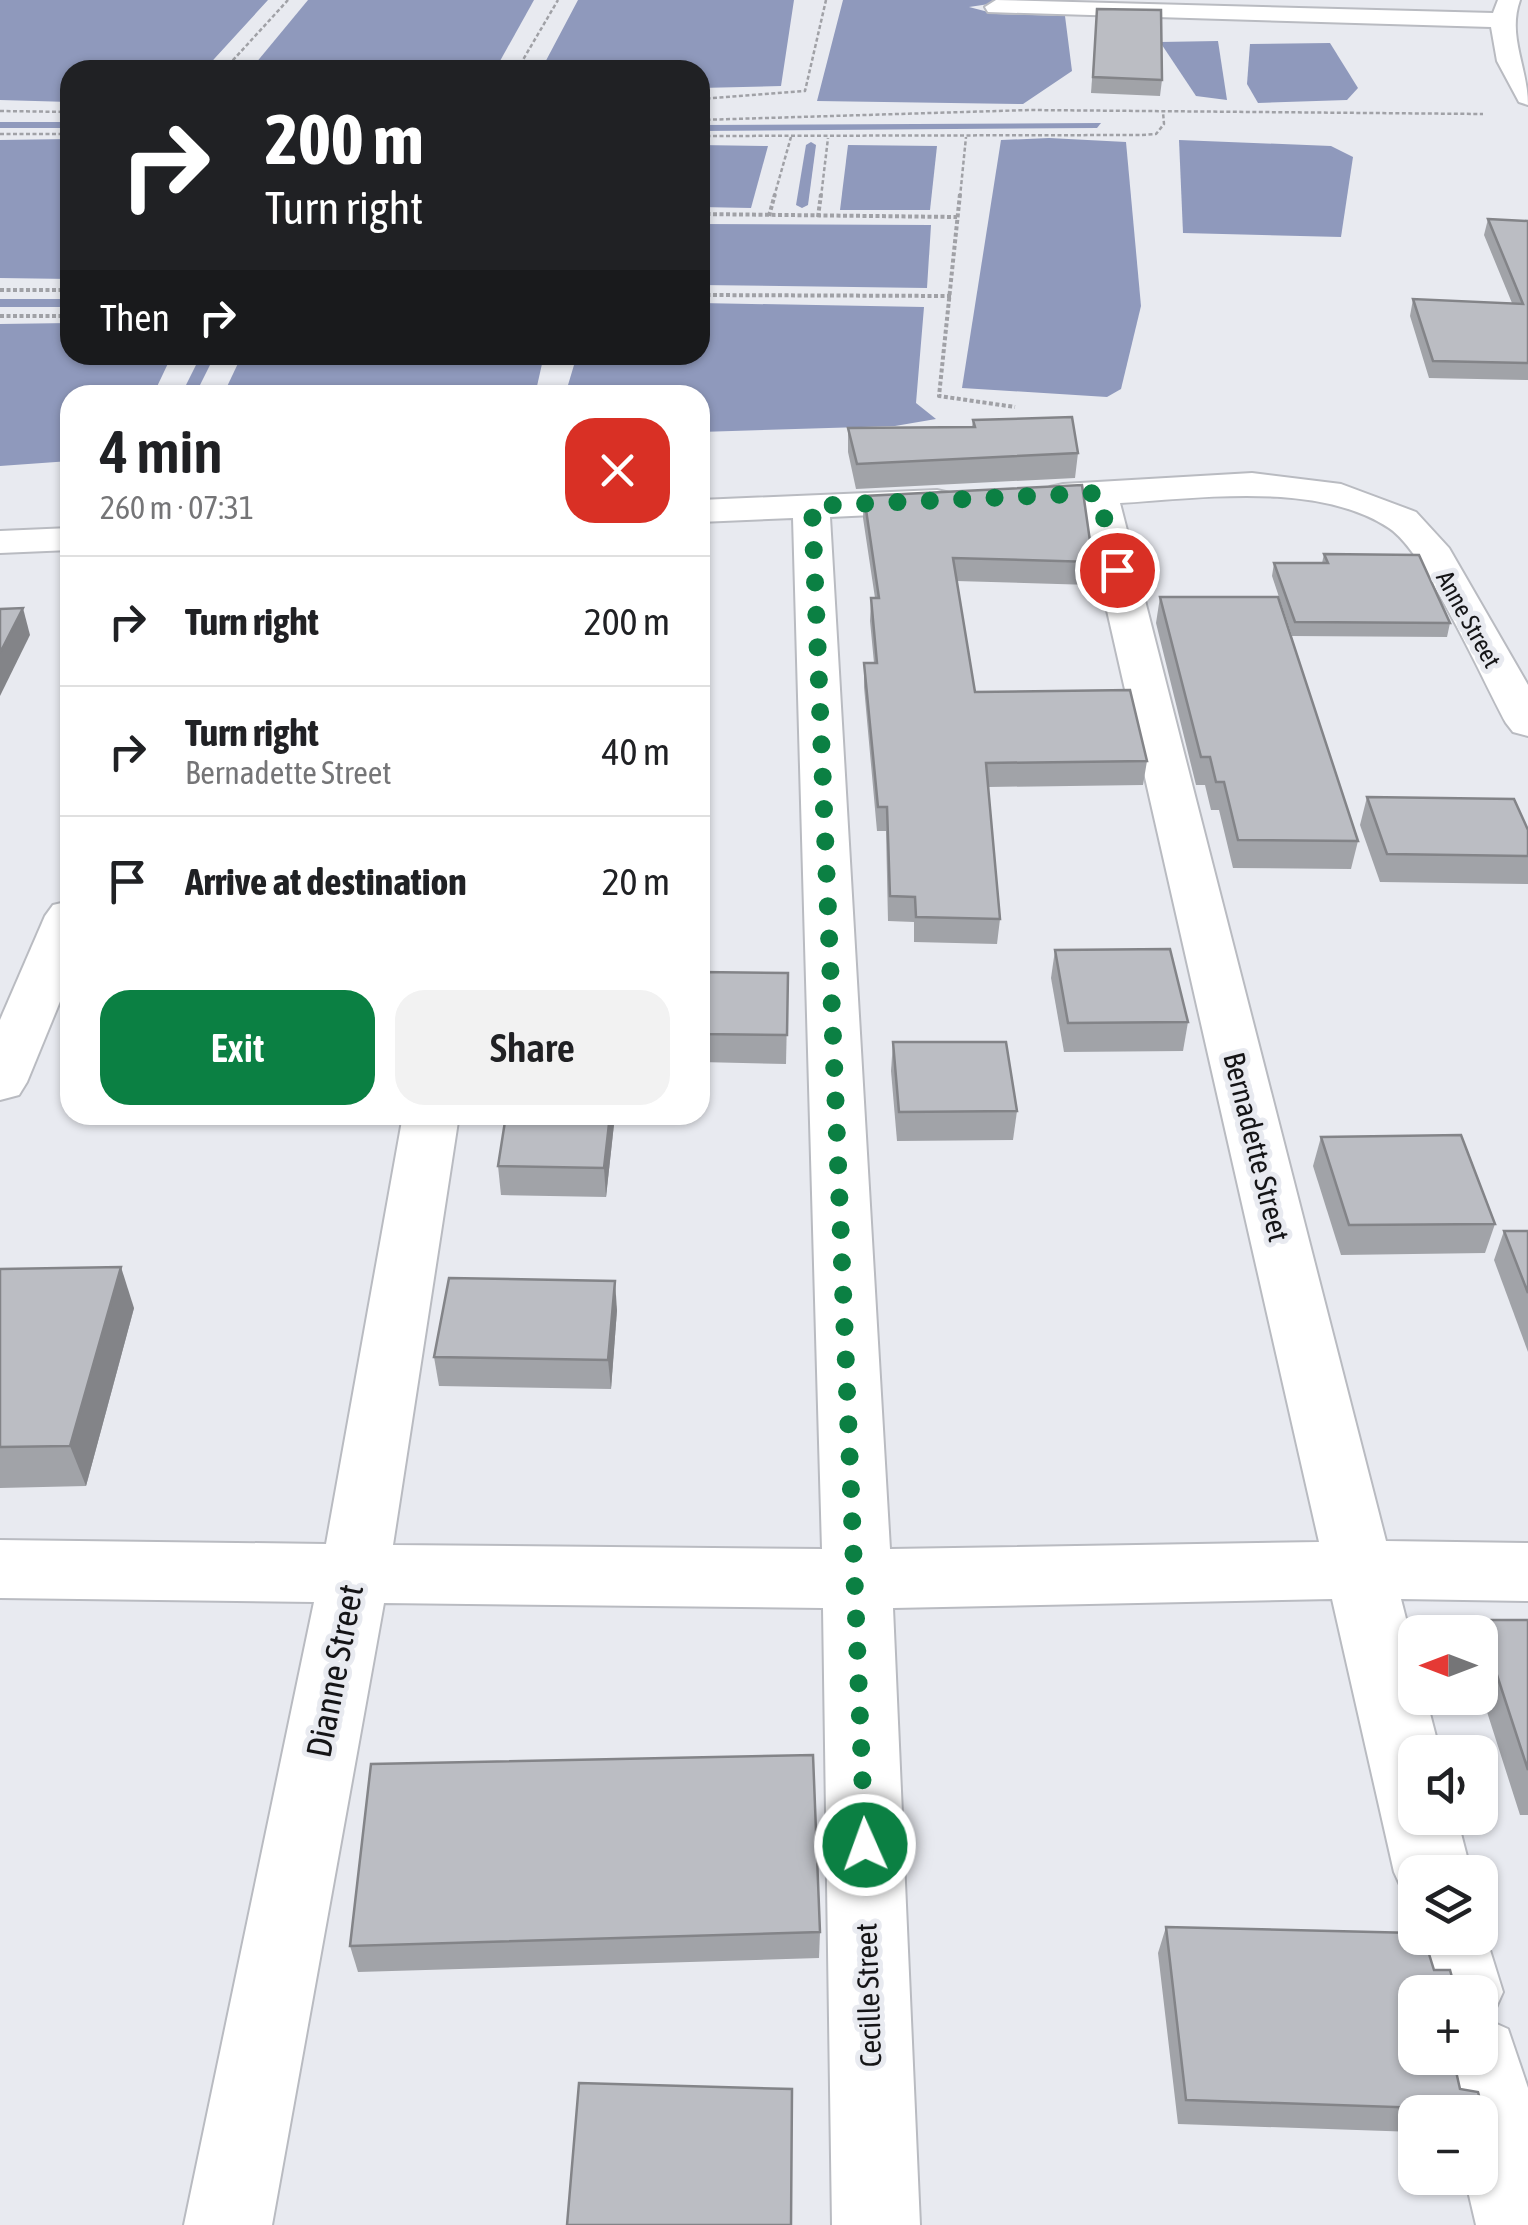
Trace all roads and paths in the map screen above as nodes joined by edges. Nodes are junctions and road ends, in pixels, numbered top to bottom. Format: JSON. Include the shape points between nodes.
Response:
{"nodes":[{"id":1,"x":288,"y":0,"type":"edge"},
{"id":2,"x":558,"y":0,"type":"edge"},
{"id":3,"x":826,"y":0,"type":"edge"},
{"id":4,"x":996,"y":7,"type":"dead end"},
{"id":5,"x":1505,"y":10,"type":"edge"},
{"id":6,"x":233,"y":60,"type":"edge"},
{"id":7,"x":523,"y":60,"type":"edge"},
{"id":8,"x":1528,"y":97,"type":"edge"},
{"id":9,"x":710,"y":98,"type":"edge"},
{"id":10,"x":0,"y":111,"type":"edge"},
{"id":11,"x":60,"y":112,"type":"edge"},
{"id":12,"x":1163,"y":112,"type":"junction"},
{"id":13,"x":1494,"y":114,"type":"dead end"},
{"id":14,"x":710,"y":120,"type":"edge"},
{"id":15,"x":0,"y":134,"type":"edge"},
{"id":16,"x":60,"y":134,"type":"edge"},
{"id":17,"x":710,"y":136,"type":"edge"},
{"id":18,"x":966,"y":137,"type":"junction"},
{"id":19,"x":791,"y":138,"type":"junction"},
{"id":20,"x":828,"y":138,"type":"junction"},
{"id":21,"x":710,"y":214,"type":"edge"},
{"id":22,"x":769,"y":216,"type":"junction"},
{"id":23,"x":818,"y":217,"type":"junction"},
{"id":24,"x":957,"y":217,"type":"junction"},
{"id":25,"x":0,"y":290,"type":"edge"},
{"id":26,"x":60,"y":290,"type":"edge"},
{"id":27,"x":710,"y":295,"type":"edge"},
{"id":28,"x":952,"y":296,"type":"junction"},
{"id":29,"x":0,"y":316,"type":"edge"},
{"id":30,"x":60,"y":316,"type":"edge"},
{"id":31,"x":1016,"y":407,"type":"dead end"},
{"id":32,"x":1098,"y":493,"type":"junction"},
{"id":33,"x":1022,"y":496,"type":"edge"},
{"id":34,"x":964,"y":499,"type":"edge"},
{"id":35,"x":812,"y":506,"type":"junction"},
{"id":36,"x":710,"y":510,"type":"edge"},
{"id":37,"x":60,"y":539,"type":"edge"},
{"id":38,"x":0,"y":542,"type":"edge"},
{"id":39,"x":1528,"y":723,"type":"edge"},
{"id":40,"x":60,"y":940,"type":"edge"},
{"id":41,"x":0,"y":1082,"type":"edge"},
{"id":42,"x":429,"y":1125,"type":"edge"},
{"id":43,"x":0,"y":1569,"type":"edge"},
{"id":44,"x":1358,"y":1570,"type":"junction"},
{"id":45,"x":1528,"y":1572,"type":"edge"},
{"id":46,"x":354,"y":1576,"type":"junction"},
{"id":47,"x":857,"y":1579,"type":"junction"},
{"id":48,"x":1399,"y":1735,"type":"edge"},
{"id":49,"x":1483,"y":2075,"type":"edge"},
{"id":50,"x":228,"y":2225,"type":"edge"},
{"id":51,"x":876,"y":2225,"type":"edge"},
{"id":52,"x":1520,"y":2225,"type":"edge"}],
"edges":[{"from":1,"to":6,"type":"path"},
{"from":2,"to":7,"type":"path"},
{"from":3,"to":9,"type":"path","via":[[804,91]]},
{"from":4,"to":5,"type":"street"},
{"from":5,"to":8,"type":"street","via":[[1503,51]]},
{"from":10,"to":11,"type":"path"},
{"from":12,"to":13,"type":"path"},
{"from":12,"to":14,"type":"path"},
{"from":12,"to":18,"type":"path","via":[[1156,134],[1134,137]]},
{"from":15,"to":16,"type":"path"},
{"from":17,"to":19,"type":"path"},
{"from":18,"to":20,"type":"path"},
{"from":18,"to":24,"type":"path"},
{"from":19,"to":20,"type":"path"},
{"from":19,"to":22,"type":"path"},
{"from":20,"to":23,"type":"path"},
{"from":21,"to":22,"type":"path"},
{"from":22,"to":23,"type":"path"},
{"from":23,"to":24,"type":"path"},
{"from":24,"to":28,"type":"path"},
{"from":25,"to":26,"type":"path"},
{"from":27,"to":28,"type":"path"},
{"from":28,"to":31,"type":"path","via":[[939,396]]},
{"from":29,"to":30,"type":"path"},
{"from":32,"to":33,"type":"street"},
{"from":32,"to":39,"type":"street","name":"Anne Street","via":[[1252,484],[1341,495],[1404,520],[1430,548]]},
{"from":32,"to":44,"type":"street","name":"Bernadette Street"},
{"from":34,"to":35,"type":"street"},
{"from":35,"to":36,"type":"street"},
{"from":35,"to":47,"type":"street","name":"Cecille Street"},
{"from":37,"to":38,"type":"street"},
{"from":40,"to":41,"type":"street"},
{"from":42,"to":46,"type":"street","name":"Dianne Street"},
{"from":43,"to":46,"type":"street"},
{"from":44,"to":45,"type":"street"},
{"from":44,"to":47,"type":"street"},
{"from":44,"to":48,"type":"street","name":"Bernadette Street"},
{"from":46,"to":47,"type":"street"},
{"from":46,"to":50,"type":"street","name":"Dianne Street"},
{"from":47,"to":51,"type":"street","name":"Cecille Street"},
{"from":49,"to":52,"type":"street"}]}
